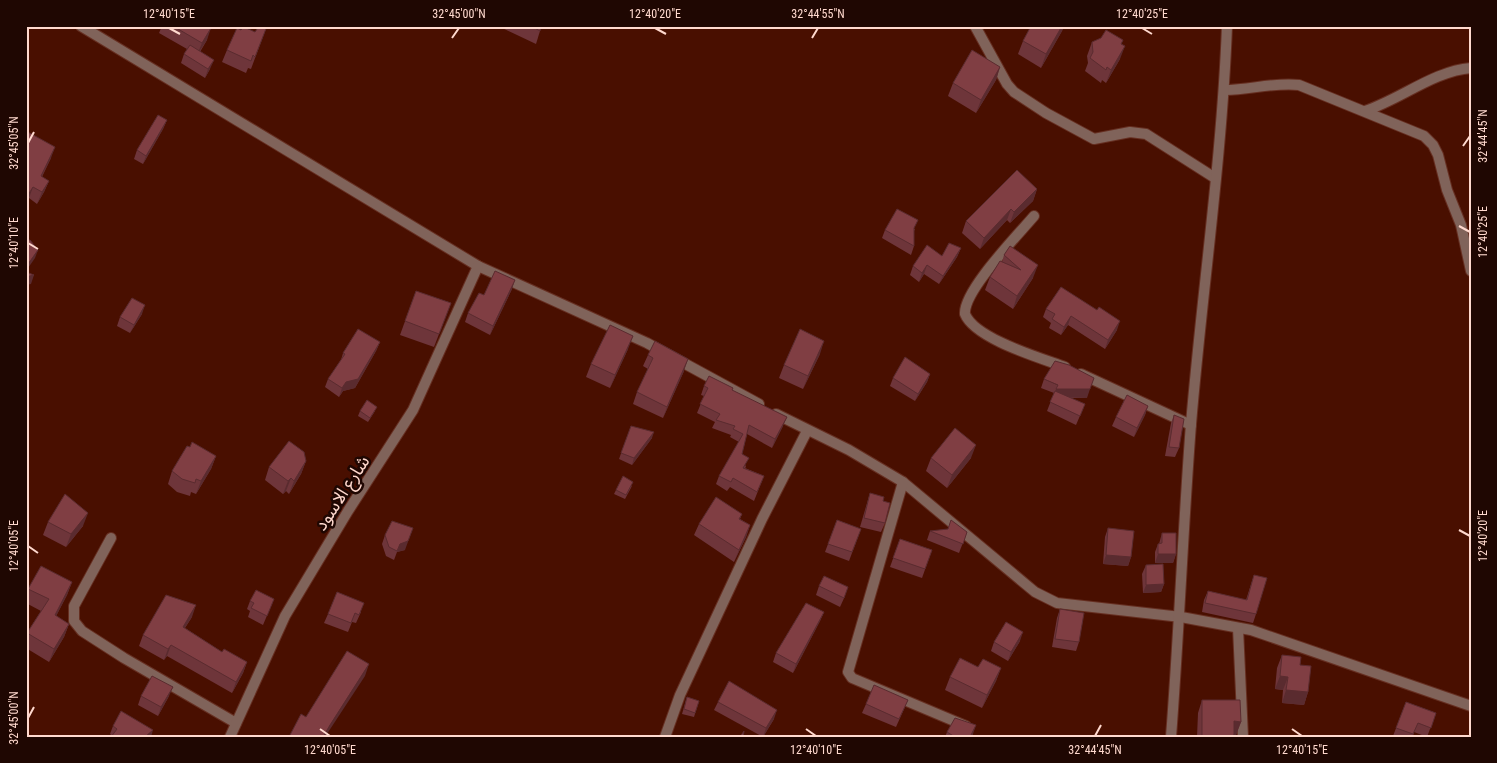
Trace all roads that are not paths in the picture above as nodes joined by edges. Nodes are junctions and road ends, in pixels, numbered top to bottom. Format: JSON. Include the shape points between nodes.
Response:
{"nodes":[{"id":1,"x":81,"y":26,"type":"edge"},
{"id":2,"x":975,"y":26,"type":"edge"},
{"id":3,"x":1227,"y":26,"type":"edge"},
{"id":4,"x":1471,"y":68,"type":"edge"},
{"id":5,"x":1225,"y":90,"type":"junction"},
{"id":6,"x":1365,"y":111,"type":"junction"},
{"id":7,"x":1215,"y":178,"type":"junction"},
{"id":8,"x":1034,"y":216,"type":"dead end"},
{"id":9,"x":478,"y":266,"type":"junction"},
{"id":10,"x":1471,"y":271,"type":"edge"},
{"id":11,"x":1191,"y":425,"type":"junction"},
{"id":12,"x":807,"y":431,"type":"junction"},
{"id":13,"x":903,"y":482,"type":"junction"},
{"id":14,"x":112,"y":538,"type":"dead end"},
{"id":15,"x":1181,"y":617,"type":"junction"},
{"id":16,"x":1238,"y":628,"type":"junction"},
{"id":17,"x":1471,"y":706,"type":"edge"},
{"id":18,"x":236,"y":722,"type":"junction"},
{"id":19,"x":967,"y":726,"type":"edge"},
{"id":20,"x":230,"y":737,"type":"edge"},
{"id":21,"x":665,"y":737,"type":"edge"},
{"id":22,"x":1171,"y":737,"type":"edge"},
{"id":23,"x":1243,"y":737,"type":"edge"}],
"edges":[{"from":1,"to":9,"type":"street"},
{"from":2,"to":7,"type":"street","via":[[1014,92],[1094,139],[1130,132],[1146,134]]},
{"from":3,"to":5,"type":"street"},
{"from":4,"to":6,"type":"street","via":[[1442,74],[1398,98]]},
{"from":5,"to":6,"type":"street","via":[[1299,85]]},
{"from":5,"to":7,"type":"street"},
{"from":6,"to":10,"type":"street","via":[[1424,136],[1433,144],[1461,225]]},
{"from":7,"to":11,"type":"street"},
{"from":8,"to":11,"type":"street","via":[[977,284],[965,305],[966,318],[1006,345],[1067,367]]},
{"from":9,"to":12,"type":"street","via":[[647,343]]},
{"from":9,"to":18,"type":"street","name":"شارع الاسود","via":[[413,410],[286,616]]},
{"from":11,"to":15,"type":"street"},
{"from":12,"to":13,"type":"street"},
{"from":12,"to":21,"type":"street","via":[[680,695]]},
{"from":13,"to":15,"type":"street","via":[[1045,598],[1057,604]]},
{"from":13,"to":19,"type":"street","via":[[848,672],[852,678]]},
{"from":14,"to":18,"type":"street","via":[[74,606],[77,626],[124,658]]},
{"from":15,"to":16,"type":"street"},
{"from":15,"to":22,"type":"street"},
{"from":16,"to":17,"type":"street","via":[[1279,638]]},
{"from":16,"to":23,"type":"street"},
{"from":18,"to":20,"type":"street","name":"شارع الاسود"}]}
